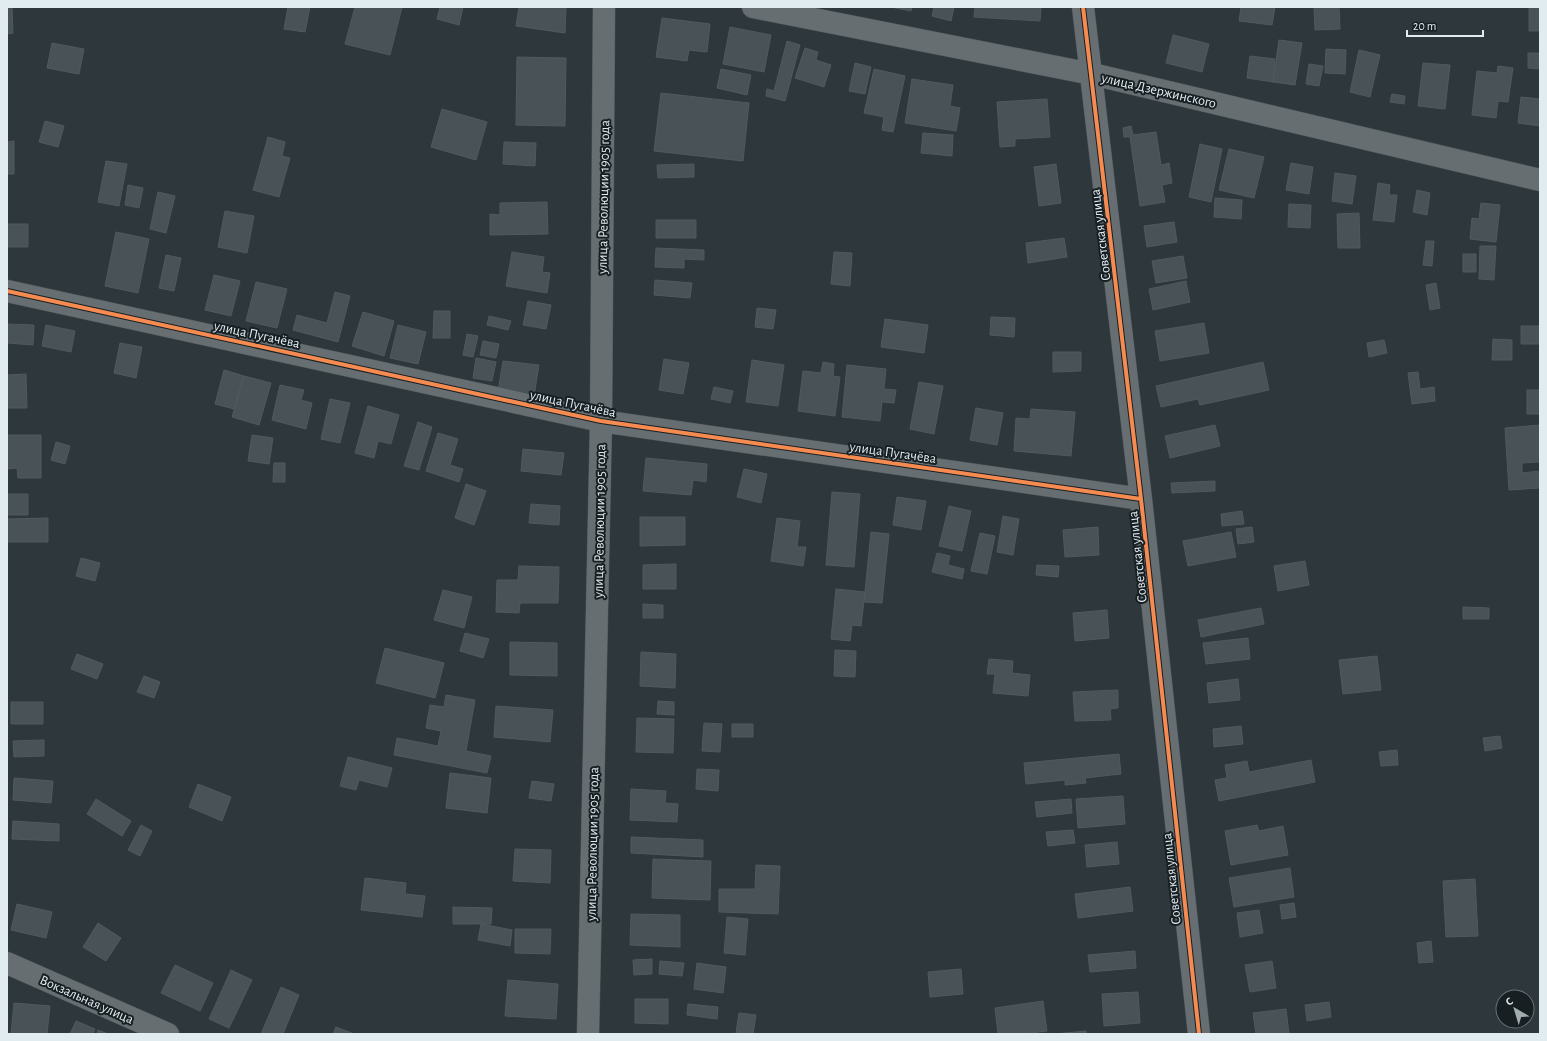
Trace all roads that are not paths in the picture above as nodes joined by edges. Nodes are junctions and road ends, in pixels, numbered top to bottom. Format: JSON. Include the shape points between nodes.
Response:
{"nodes":[{"id":1,"x":604,"y":7,"type":"edge"},
{"id":2,"x":753,"y":7,"type":"edge"},
{"id":3,"x":1083,"y":7,"type":"edge"},
{"id":4,"x":1092,"y":74,"type":"junction"},
{"id":5,"x":1540,"y":180,"type":"edge"},
{"id":6,"x":7,"y":290,"type":"edge"},
{"id":7,"x":601,"y":421,"type":"junction"},
{"id":8,"x":1141,"y":499,"type":"junction"},
{"id":9,"x":7,"y":963,"type":"edge"},
{"id":10,"x":168,"y":1034,"type":"edge"},
{"id":11,"x":588,"y":1034,"type":"edge"},
{"id":12,"x":1199,"y":1034,"type":"edge"}],
"edges":[{"from":1,"to":7,"type":"street","name":"улица Революции 1905 года"},
{"from":2,"to":4,"type":"street","name":"улица Дзержинского"},
{"from":3,"to":4,"type":"street","name":"Советская улица"},
{"from":4,"to":5,"type":"street","name":"улица Дзержинского"},
{"from":4,"to":8,"type":"street","name":"Советская улица"},
{"from":6,"to":7,"type":"street","name":"улица Пугачёва"},
{"from":7,"to":8,"type":"street","name":"улица Пугачёва"},
{"from":7,"to":11,"type":"street","name":"улица Революции 1905 года"},
{"from":8,"to":12,"type":"street","name":"Советская улица"},
{"from":9,"to":10,"type":"street","name":"Вокзальная улица"}]}
